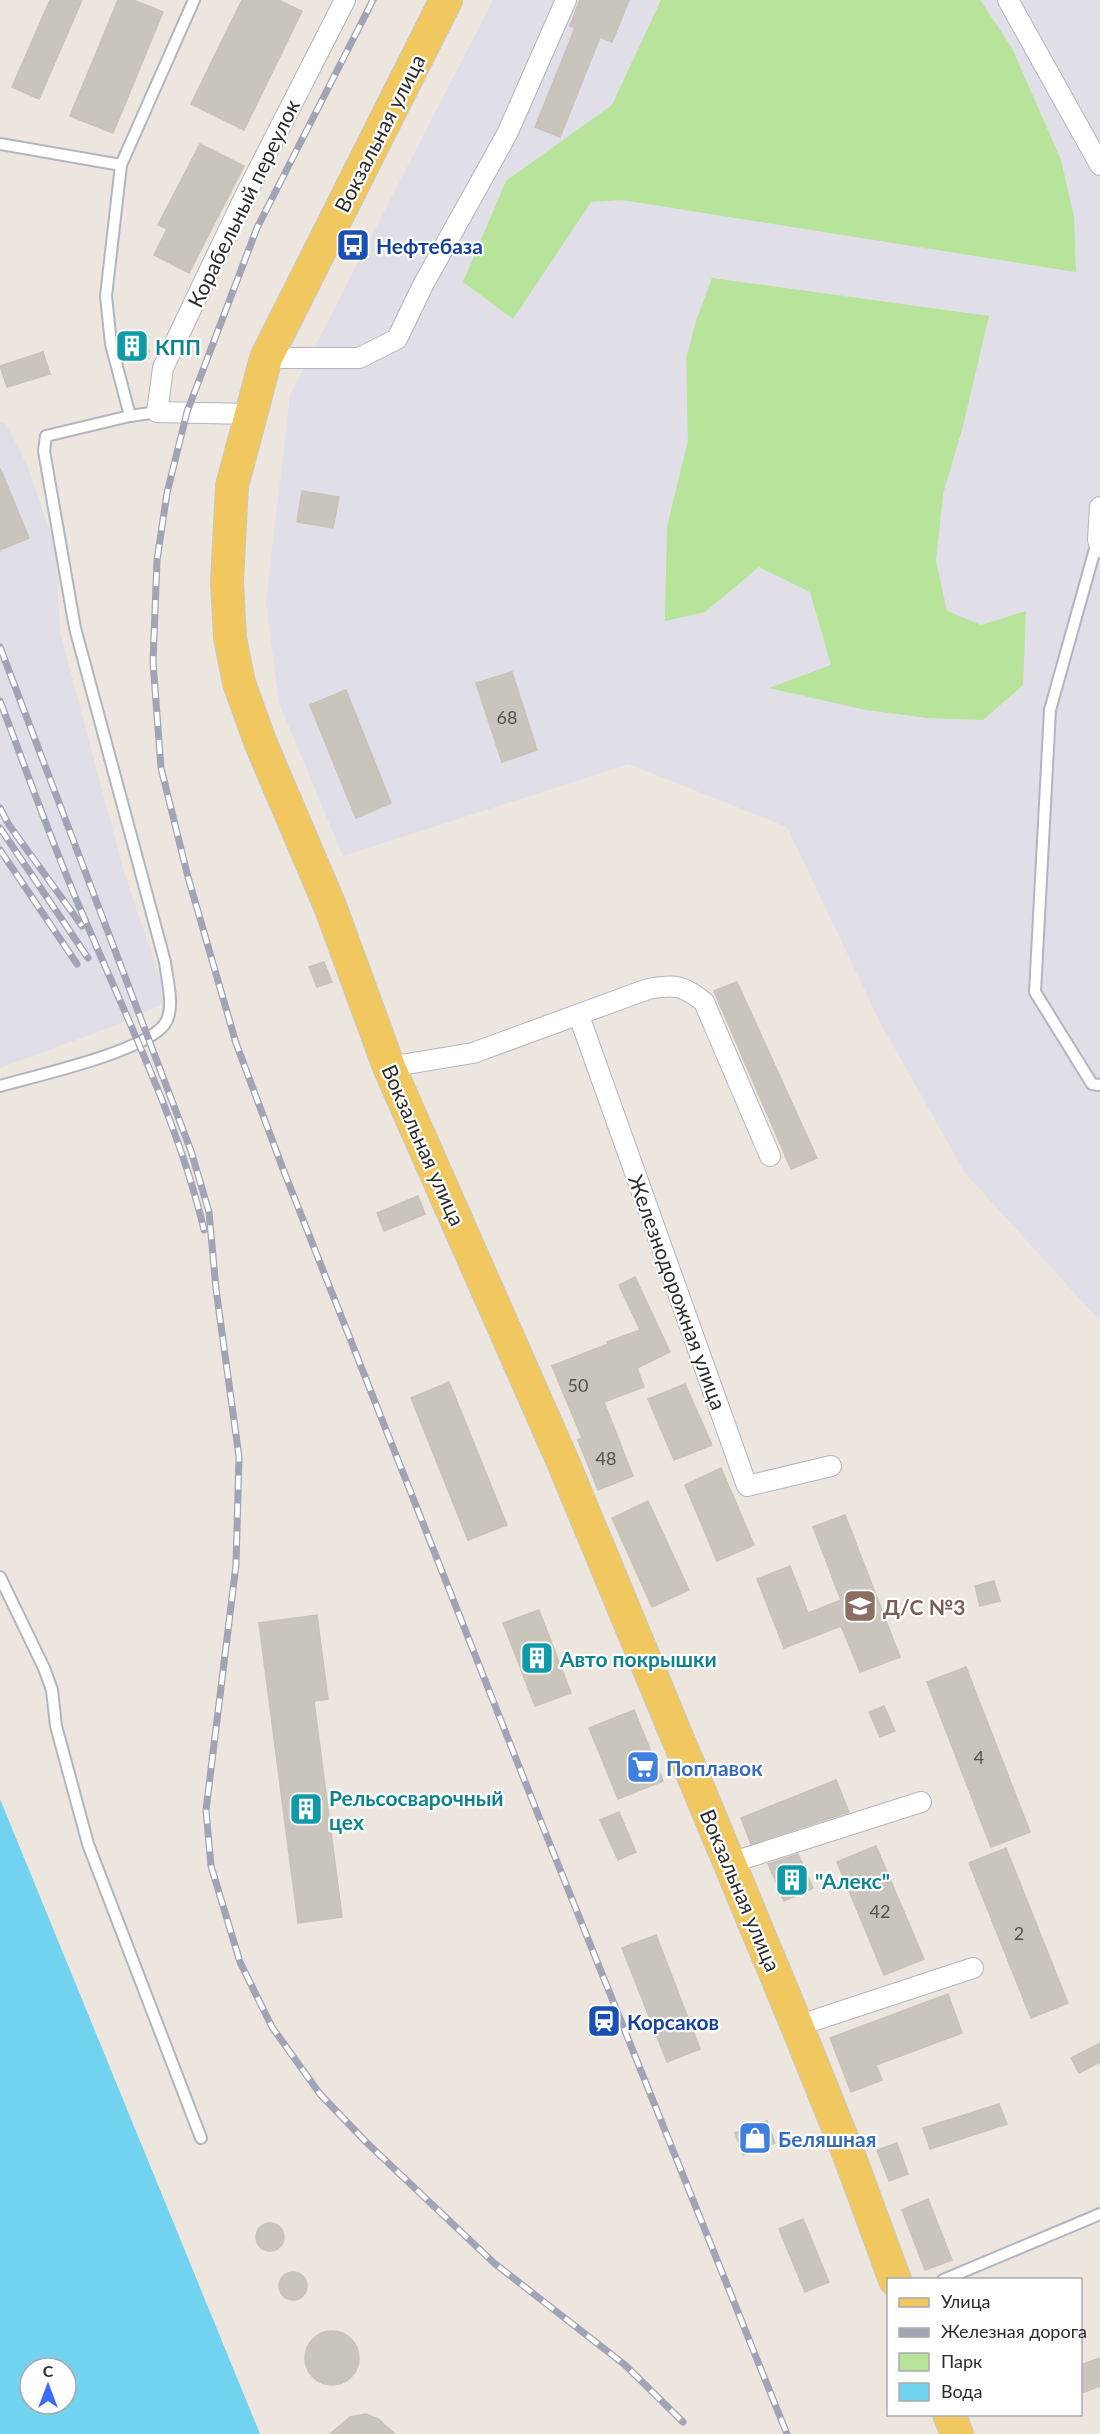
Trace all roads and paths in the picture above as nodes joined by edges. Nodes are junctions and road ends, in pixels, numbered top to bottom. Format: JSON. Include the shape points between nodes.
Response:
{"nodes":[{"id":1,"x":192,"y":0,"type":"edge"},
{"id":2,"x":345,"y":0,"type":"edge"},
{"id":3,"x":446,"y":0,"type":"edge"},
{"id":4,"x":566,"y":0,"type":"edge"},
{"id":5,"x":1008,"y":0,"type":"edge"},
{"id":6,"x":0,"y":144,"type":"edge"},
{"id":7,"x":121,"y":165,"type":"junction"},
{"id":8,"x":1100,"y":165,"type":"edge"},
{"id":9,"x":266,"y":358,"type":"junction"},
{"id":10,"x":157,"y":412,"type":"junction"},
{"id":11,"x":250,"y":414,"type":"junction"},
{"id":12,"x":130,"y":416,"type":"junction"},
{"id":13,"x":1100,"y":507,"type":"edge"},
{"id":14,"x":1099,"y":544,"type":"edge"},
{"id":15,"x":579,"y":1016,"type":"junction"},
{"id":16,"x":389,"y":1067,"type":"junction"},
{"id":17,"x":1100,"y":1085,"type":"edge"},
{"id":18,"x":0,"y":1086,"type":"edge"},
{"id":19,"x":770,"y":1156,"type":"dead end"},
{"id":20,"x":831,"y":1466,"type":"dead end"},
{"id":21,"x":0,"y":1577,"type":"edge"},
{"id":22,"x":921,"y":1802,"type":"dead end"},
{"id":23,"x":730,"y":1863,"type":"junction"},
{"id":24,"x":973,"y":1968,"type":"dead end"},
{"id":25,"x":797,"y":2026,"type":"junction"},
{"id":26,"x":201,"y":2138,"type":"dead end"},
{"id":27,"x":1100,"y":2214,"type":"edge"},
{"id":28,"x":894,"y":2278,"type":"edge"},
{"id":29,"x":948,"y":2278,"type":"edge"},
{"id":30,"x":949,"y":2416,"type":"edge"},
{"id":31,"x":957,"y":2434,"type":"edge"}],
"edges":[{"from":1,"to":7,"type":"lane"},
{"from":2,"to":10,"type":"street","name":"Корабельный переулок","via":[[163,368]]},
{"from":3,"to":9,"type":"main road","name":"Вокзальная улица"},
{"from":4,"to":9,"type":"street","via":[[507,134],[397,339],[359,358]]},
{"from":5,"to":8,"type":"street"},
{"from":6,"to":7,"type":"lane"},
{"from":7,"to":12,"type":"lane","via":[[106,296],[111,344]]},
{"from":9,"to":11,"type":"main road","name":"Вокзальная улица"},
{"from":10,"to":11,"type":"street"},
{"from":10,"to":12,"type":"lane"},
{"from":11,"to":16,"type":"main road","name":"Вокзальная улица","via":[[232,486],[228,539],[230,638],[239,683],[330,906]]},
{"from":12,"to":18,"type":"lane","via":[[46,436],[44,451],[75,628],[165,962],[170,1011],[164,1025],[139,1042],[105,1056]]},
{"from":13,"to":14,"type":"street"},
{"from":14,"to":17,"type":"lane","via":[[1050,710],[1035,992],[1092,1084]]},
{"from":15,"to":16,"type":"street","via":[[473,1053]]},
{"from":15,"to":19,"type":"street","via":[[648,989],[670,985],[690,991],[704,1002]]},
{"from":15,"to":20,"type":"street","name":"Железнодорожная улица","via":[[747,1486]]},
{"from":16,"to":23,"type":"main road","name":"Вокзальная улица","via":[[563,1462]]},
{"from":21,"to":26,"type":"lane","via":[[52,1690],[56,1726],[88,1844]]},
{"from":22,"to":23,"type":"street"},
{"from":23,"to":25,"type":"main road","name":"Вокзальная улица"},
{"from":24,"to":25,"type":"street"},
{"from":25,"to":28,"type":"main road","name":"Вокзальная улица"},
{"from":27,"to":29,"type":"lane"},
{"from":30,"to":31,"type":"main road"}]}
